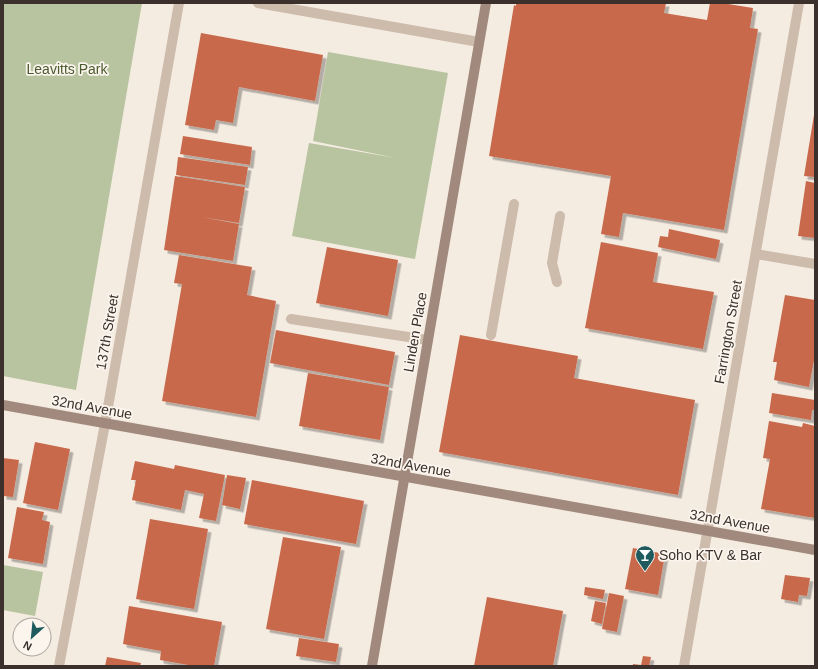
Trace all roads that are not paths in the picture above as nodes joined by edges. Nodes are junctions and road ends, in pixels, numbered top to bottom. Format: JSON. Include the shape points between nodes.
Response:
{"nodes":[{"id":1,"x":179,"y":3,"type":"edge"},
{"id":2,"x":258,"y":3,"type":"edge"},
{"id":3,"x":486,"y":3,"type":"edge"},
{"id":4,"x":799,"y":3,"type":"edge"},
{"id":5,"x":479,"y":42,"type":"junction"},
{"id":6,"x":514,"y":204,"type":"dead end"},
{"id":7,"x":560,"y":216,"type":"dead end"},
{"id":8,"x":756,"y":254,"type":"junction"},
{"id":9,"x":815,"y":264,"type":"edge"},
{"id":10,"x":557,"y":282,"type":"dead end"},
{"id":11,"x":290,"y":319,"type":"dead end"},
{"id":12,"x":491,"y":335,"type":"dead end"},
{"id":13,"x":428,"y":340,"type":"junction"},
{"id":14,"x":3,"y":405,"type":"edge"},
{"id":15,"x":105,"y":424,"type":"junction"},
{"id":16,"x":404,"y":478,"type":"junction"},
{"id":17,"x":708,"y":531,"type":"junction"},
{"id":18,"x":815,"y":550,"type":"edge"},
{"id":19,"x":59,"y":666,"type":"edge"},
{"id":20,"x":372,"y":666,"type":"edge"},
{"id":21,"x":684,"y":666,"type":"edge"}],
"edges":[{"from":1,"to":15,"type":"street","name":"137th Street"},
{"from":2,"to":5,"type":"street"},
{"from":3,"to":5,"type":"street","name":"Linden Place"},
{"from":4,"to":8,"type":"street","name":"Farrington Street"},
{"from":5,"to":13,"type":"street","name":"Linden Place"},
{"from":6,"to":12,"type":"street"},
{"from":7,"to":10,"type":"street","via":[[552,263]]},
{"from":8,"to":9,"type":"street"},
{"from":8,"to":17,"type":"street","name":"Farrington Street"},
{"from":11,"to":13,"type":"street"},
{"from":13,"to":16,"type":"street","name":"Linden Place"},
{"from":14,"to":15,"type":"street","name":"32nd Avenue"},
{"from":15,"to":16,"type":"street","name":"32nd Avenue"},
{"from":15,"to":19,"type":"street","name":"137th Street"},
{"from":16,"to":17,"type":"street","name":"32nd Avenue"},
{"from":16,"to":20,"type":"street","name":"Linden Place"},
{"from":17,"to":18,"type":"street","name":"32nd Avenue"},
{"from":17,"to":21,"type":"street","name":"Farrington Street"}]}
